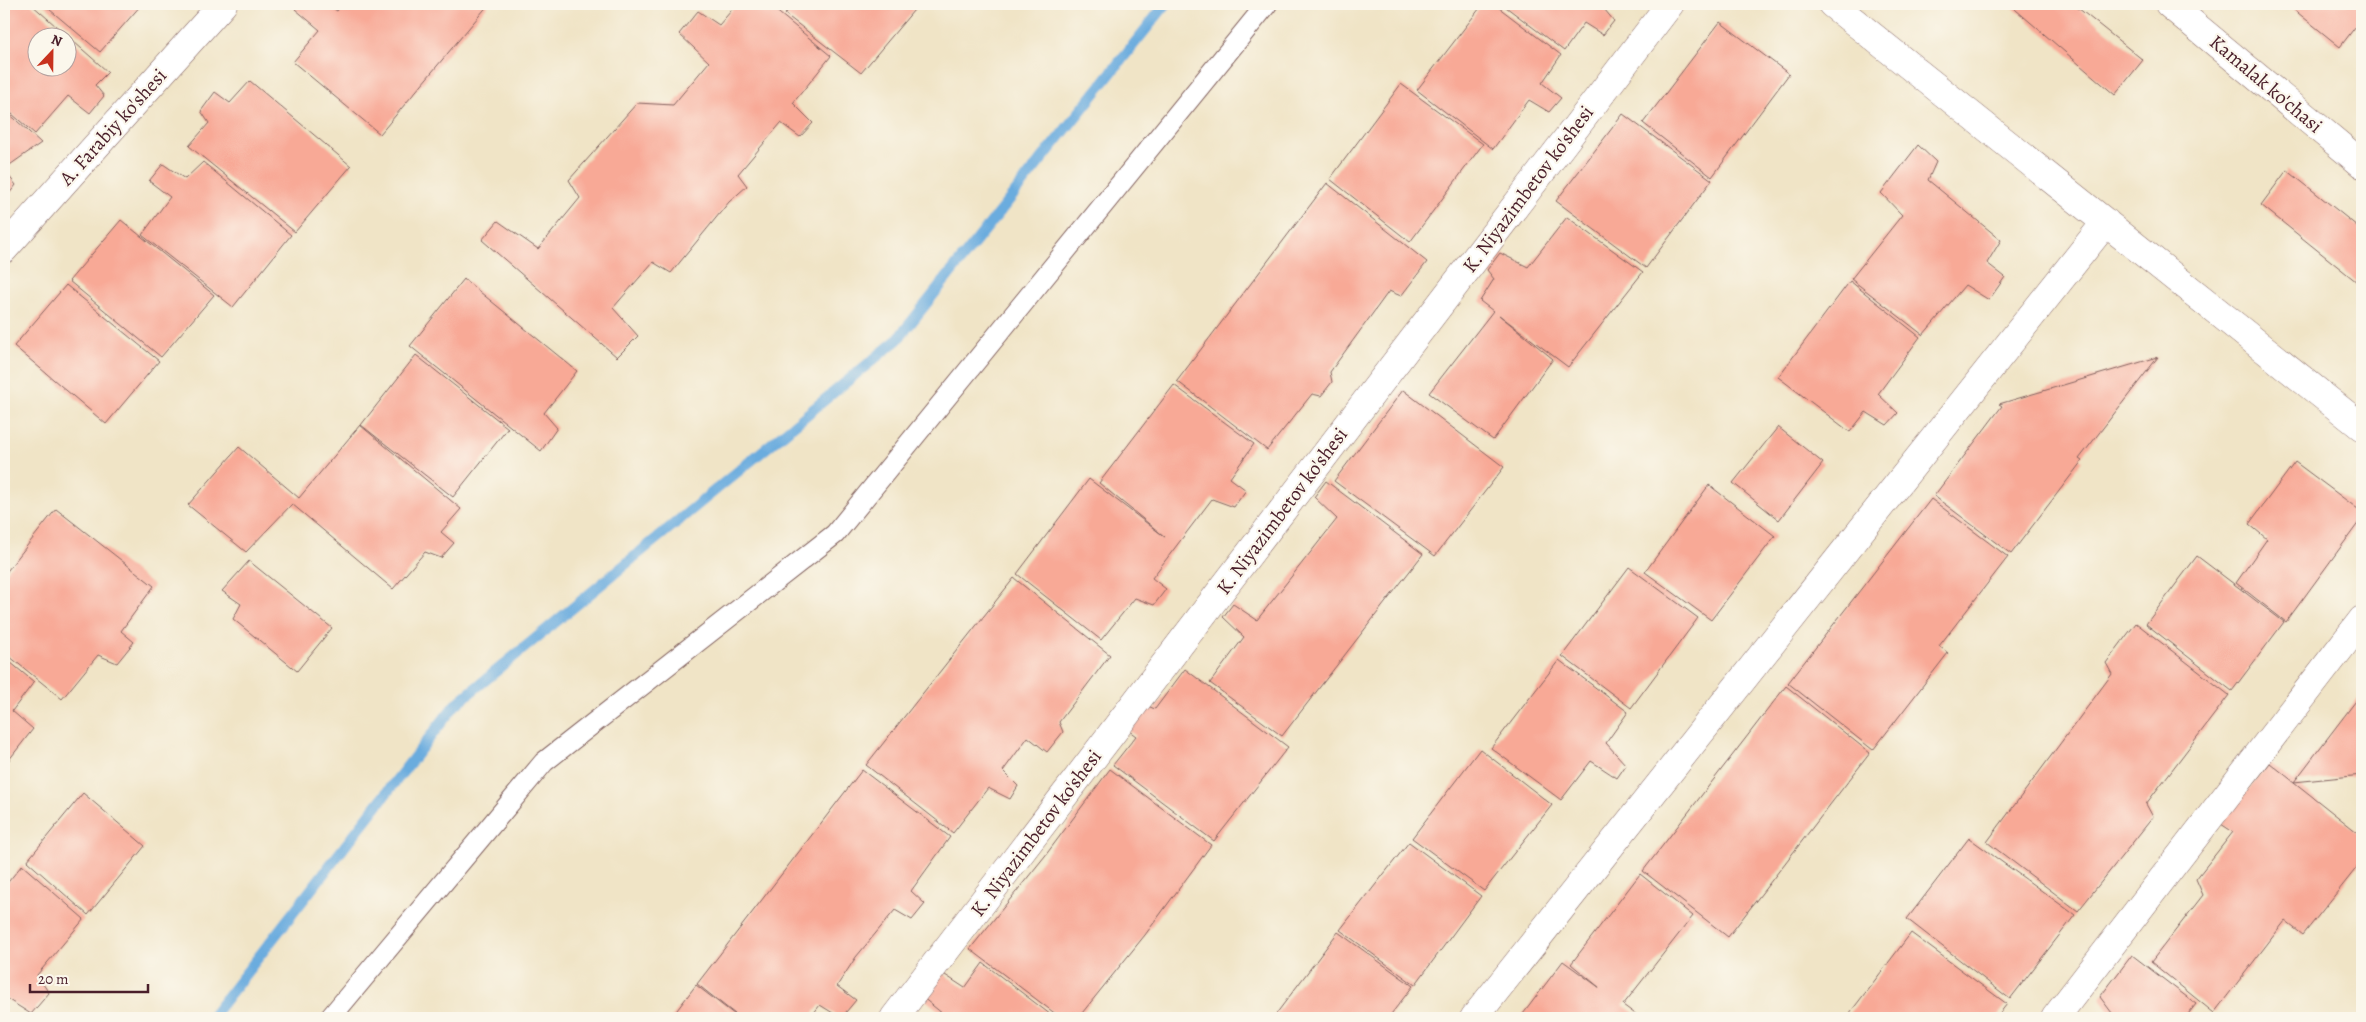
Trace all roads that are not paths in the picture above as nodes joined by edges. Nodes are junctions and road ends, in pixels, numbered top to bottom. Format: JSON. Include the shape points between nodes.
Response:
{"nodes":[{"id":1,"x":223,"y":4,"type":"edge"},
{"id":2,"x":1267,"y":4,"type":"edge"},
{"id":3,"x":1670,"y":4,"type":"edge"},
{"id":4,"x":1832,"y":4,"type":"edge"},
{"id":5,"x":2169,"y":4,"type":"edge"},
{"id":6,"x":2362,"y":164,"type":"edge"},
{"id":7,"x":2106,"y":222,"type":"junction"},
{"id":8,"x":4,"y":250,"type":"edge"},
{"id":9,"x":2362,"y":427,"type":"edge"},
{"id":10,"x":2362,"y":620,"type":"edge"},
{"id":11,"x":330,"y":1018,"type":"edge"},
{"id":12,"x":894,"y":1018,"type":"edge"},
{"id":13,"x":1474,"y":1018,"type":"edge"},
{"id":14,"x":2055,"y":1018,"type":"edge"}],
"edges":[{"from":1,"to":8,"type":"street","name":"A. Farabiy ko'shesi"},
{"from":2,"to":11,"type":"lane","via":[[835,534],[544,762]]},
{"from":3,"to":12,"type":"street","name":"K. Niyazimbetov ko'shesi"},
{"from":4,"to":7,"type":"street"},
{"from":5,"to":6,"type":"street","name":"Kamalak ko'chasi"},
{"from":7,"to":9,"type":"street"},
{"from":7,"to":13,"type":"street"},
{"from":10,"to":14,"type":"street"}]}
